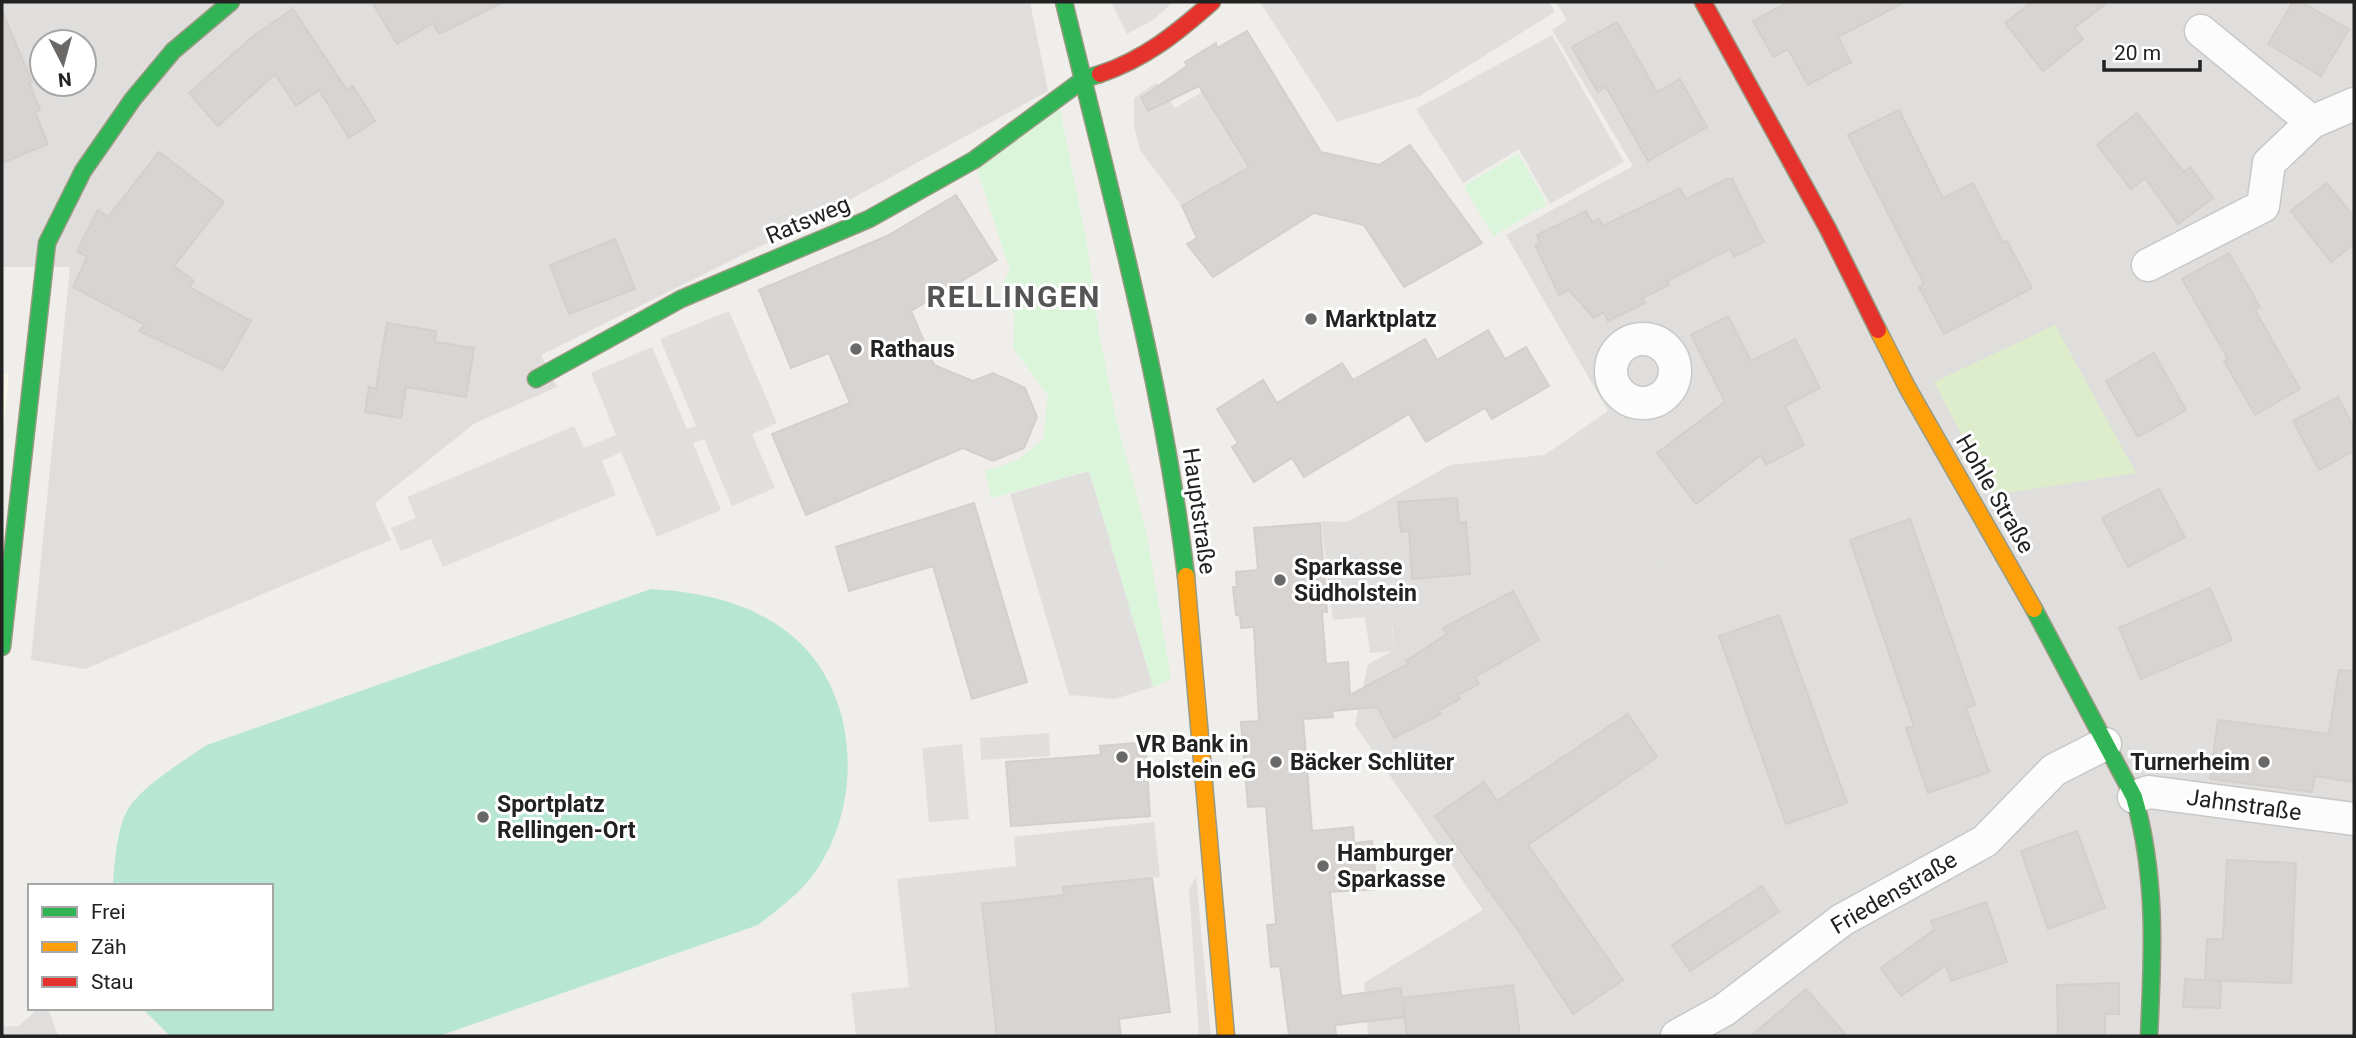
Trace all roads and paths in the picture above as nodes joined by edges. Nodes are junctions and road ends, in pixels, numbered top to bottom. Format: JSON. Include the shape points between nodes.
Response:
{"nodes":[{"id":1,"x":231,"y":2,"type":"edge"},
{"id":2,"x":1064,"y":2,"type":"edge"},
{"id":3,"x":1212,"y":2,"type":"edge"},
{"id":4,"x":1703,"y":2,"type":"edge"},
{"id":5,"x":2201,"y":32,"type":"dead end"},
{"id":6,"x":1084,"y":79,"type":"junction"},
{"id":7,"x":2354,"y":104,"type":"edge"},
{"id":8,"x":2312,"y":122,"type":"junction"},
{"id":9,"x":2148,"y":265,"type":"dead end"},
{"id":10,"x":536,"y":379,"type":"dead end"},
{"id":11,"x":2,"y":647,"type":"edge"},
{"id":12,"x":2105,"y":744,"type":"junction"},
{"id":13,"x":2134,"y":797,"type":"junction"},
{"id":14,"x":2354,"y":819,"type":"edge"},
{"id":15,"x":1226,"y":1036,"type":"edge"},
{"id":16,"x":1677,"y":1036,"type":"edge"},
{"id":17,"x":2149,"y":1036,"type":"edge"}],
"edges":[{"from":1,"to":11,"type":"street","via":[[167,58],[112,130],[57,215],[47,243]]},
{"from":2,"to":6,"type":"street","name":"Hauptstraße"},
{"from":3,"to":6,"type":"street","name":"Ratsweg","via":[[1168,40],[1130,64]]},
{"from":4,"to":12,"type":"street","name":"Hohle Straße","via":[[1828,229],[1907,387],[2017,578]]},
{"from":5,"to":8,"type":"street"},
{"from":6,"to":10,"type":"street","name":"Ratsweg","via":[[974,160],[869,219],[681,299]]},
{"from":6,"to":15,"type":"street","name":"Hauptstraße","via":[[1177,498]]},
{"from":7,"to":8,"type":"street"},
{"from":8,"to":9,"type":"street","via":[[2269,163],[2263,206]]},
{"from":12,"to":13,"type":"street","name":"Hohle Straße"},
{"from":12,"to":16,"type":"street","name":"Friedenstraße","via":[[2054,770],[1985,841],[1842,920],[1724,1010]]},
{"from":13,"to":14,"type":"street","name":"Jahnstraße","via":[[2149,792]]},
{"from":13,"to":17,"type":"street","name":"Hohle Straße","via":[[2155,913]]}]}
